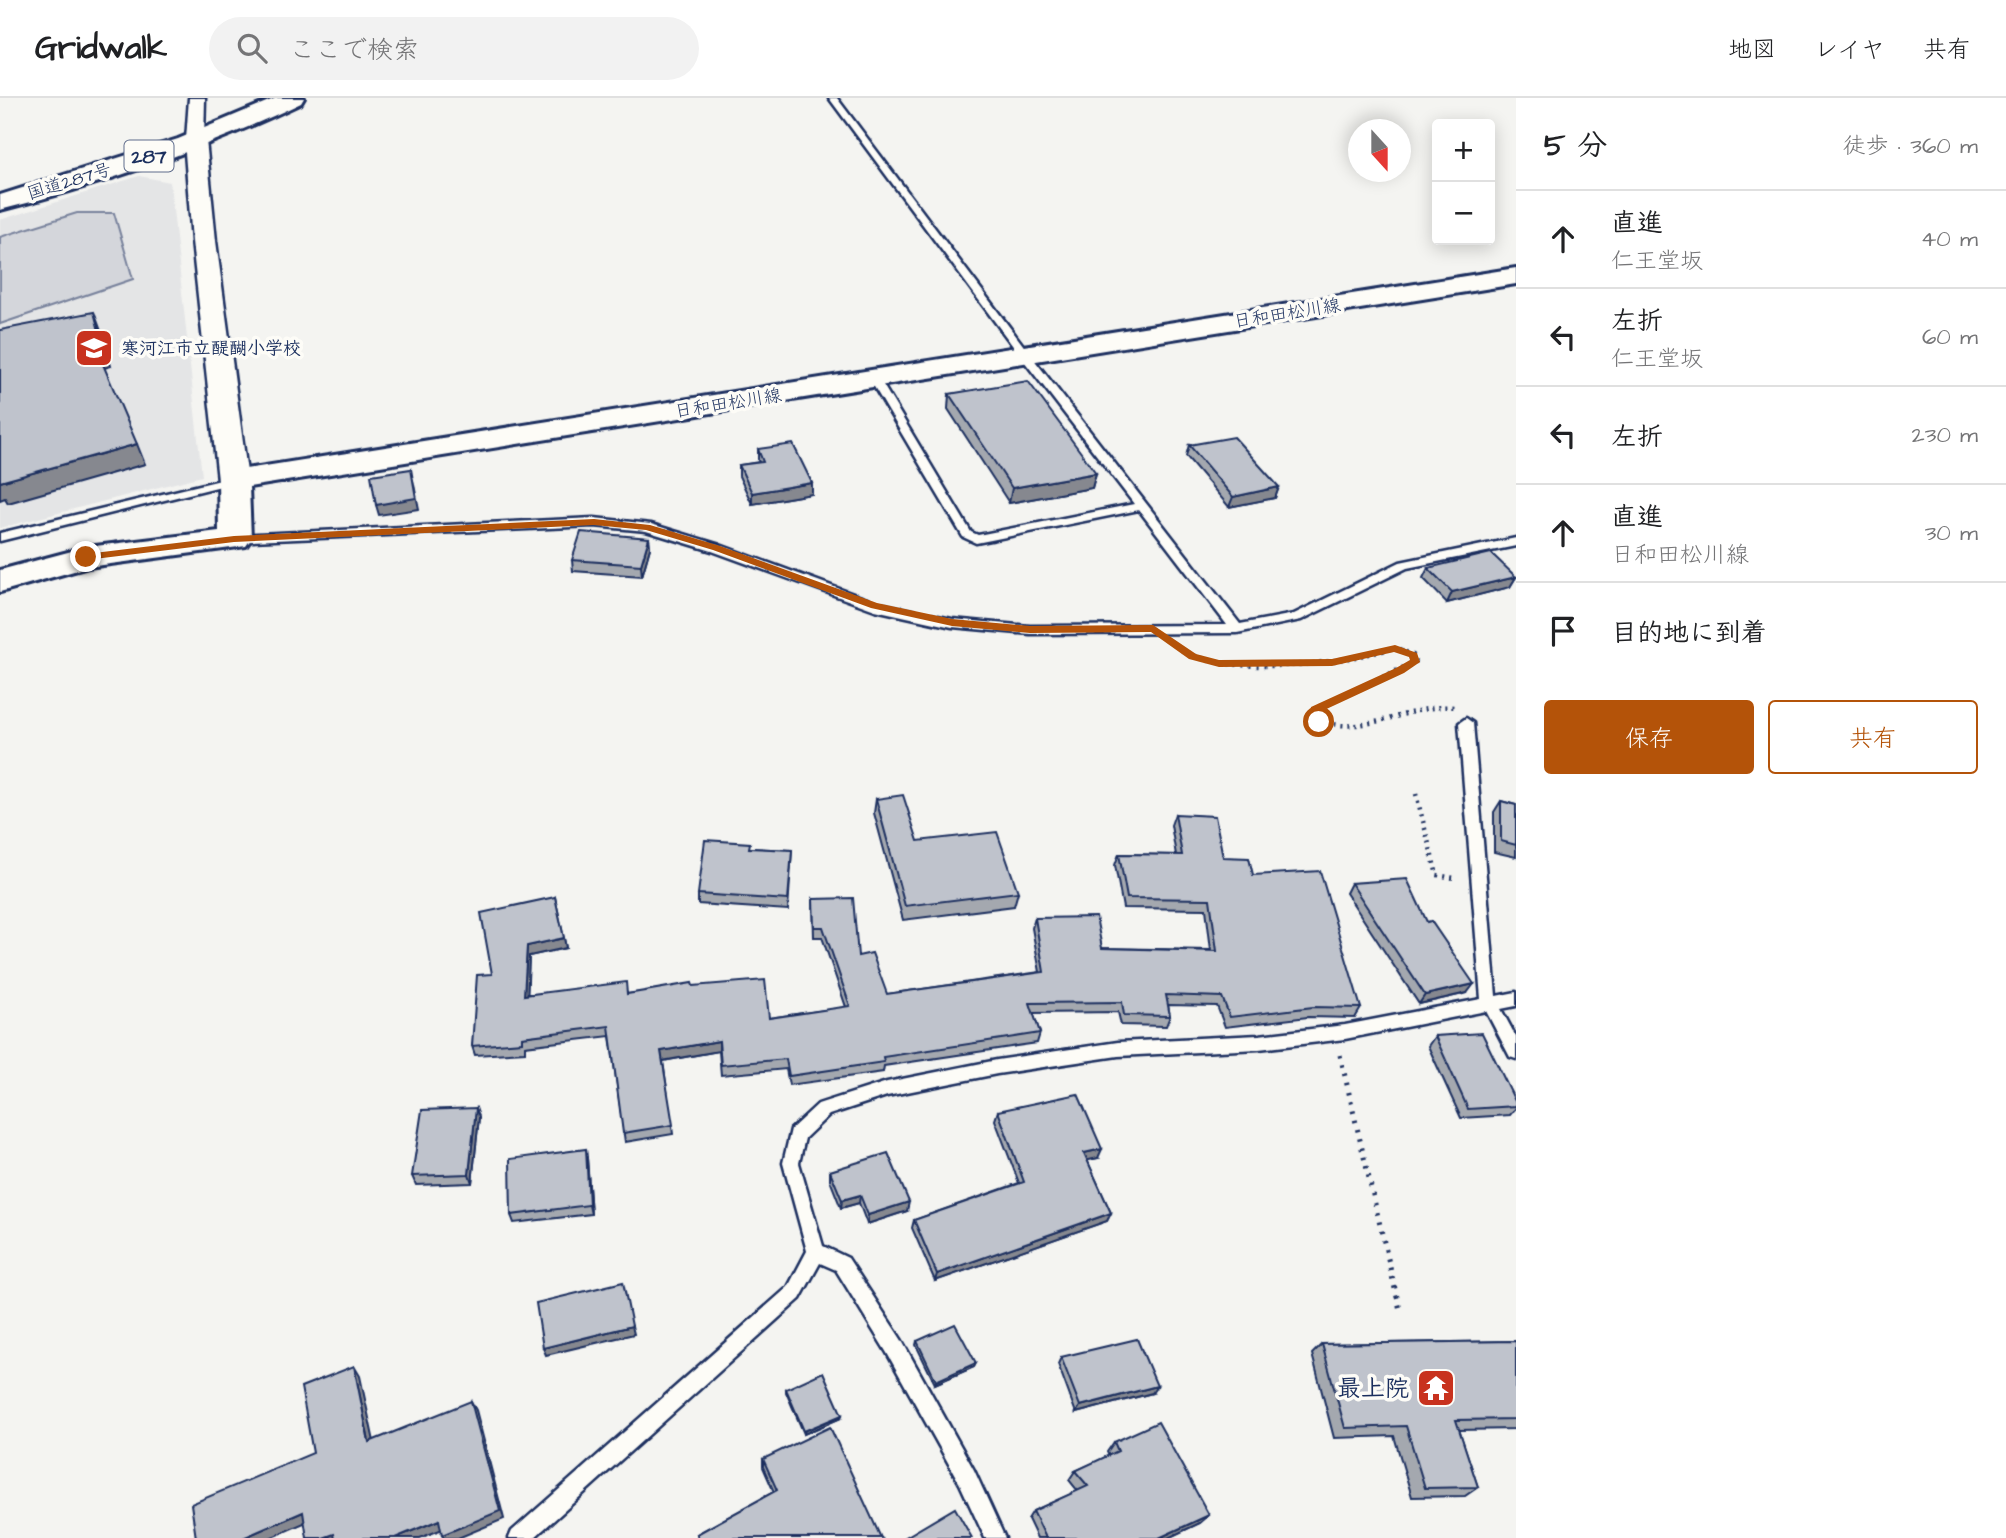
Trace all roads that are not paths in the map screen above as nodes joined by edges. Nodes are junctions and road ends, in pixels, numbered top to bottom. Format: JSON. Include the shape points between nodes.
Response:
{"nodes":[{"id":1,"x":197,"y":98,"type":"edge"},
{"id":2,"x":293,"y":98,"type":"edge"},
{"id":3,"x":833,"y":98,"type":"edge"},
{"id":4,"x":195,"y":140,"type":"junction"},
{"id":5,"x":0,"y":203,"type":"edge"},
{"id":6,"x":1516,"y":276,"type":"edge"},
{"id":7,"x":1025,"y":355,"type":"junction"},
{"id":8,"x":875,"y":380,"type":"junction"},
{"id":9,"x":233,"y":480,"type":"junction"},
{"id":10,"x":1143,"y":506,"type":"junction"},
{"id":11,"x":0,"y":537,"type":"edge"},
{"id":12,"x":234,"y":539,"type":"junction"},
{"id":13,"x":1516,"y":542,"type":"edge"},
{"id":14,"x":0,"y":582,"type":"edge"},
{"id":15,"x":1237,"y":629,"type":"junction"},
{"id":16,"x":1466,"y":723,"type":"road end"},
{"id":17,"x":1516,"y":999,"type":"edge"},
{"id":18,"x":1489,"y":1002,"type":"junction"},
{"id":19,"x":1516,"y":1052,"type":"edge"},
{"id":20,"x":816,"y":1252,"type":"junction"},
{"id":21,"x":519,"y":1538,"type":"edge"},
{"id":22,"x":995,"y":1538,"type":"edge"}],
"edges":[{"from":1,"to":4,"type":"street"},
{"from":2,"to":4,"type":"main road","name":"国道287号","number":"287"},
{"from":3,"to":7,"type":"lane"},
{"from":4,"to":5,"type":"main road","name":"国道287号","number":"287"},
{"from":4,"to":9,"type":"street"},
{"from":6,"to":7,"type":"main road","name":"日和田松川線"},
{"from":7,"to":8,"type":"main road","name":"日和田松川線"},
{"from":7,"to":10,"type":"lane"},
{"from":8,"to":9,"type":"main road","name":"日和田松川線"},
{"from":8,"to":10,"type":"lane","via":[[967,534],[976,539]]},
{"from":9,"to":11,"type":"lane"},
{"from":9,"to":12,"type":"main road"},
{"from":10,"to":15,"type":"lane"},
{"from":12,"to":14,"type":"main road","via":[[86,557]]},
{"from":12,"to":15,"type":"lane","via":[[594,522],[647,527],[874,606],[952,623],[1030,630]]},
{"from":13,"to":15,"type":"lane","via":[[1404,565],[1297,617]]},
{"from":16,"to":18,"type":"lane"},
{"from":17,"to":18,"type":"lane"},
{"from":18,"to":19,"type":"lane"},
{"from":18,"to":20,"type":"lane","via":[[1335,1033],[1258,1042],[1118,1048],[997,1067],[887,1089],[824,1109],[797,1134],[791,1163]]},
{"from":20,"to":21,"type":"lane","via":[[794,1293]]},
{"from":20,"to":22,"type":"lane","via":[[842,1265],[894,1346],[967,1477]]}]}
